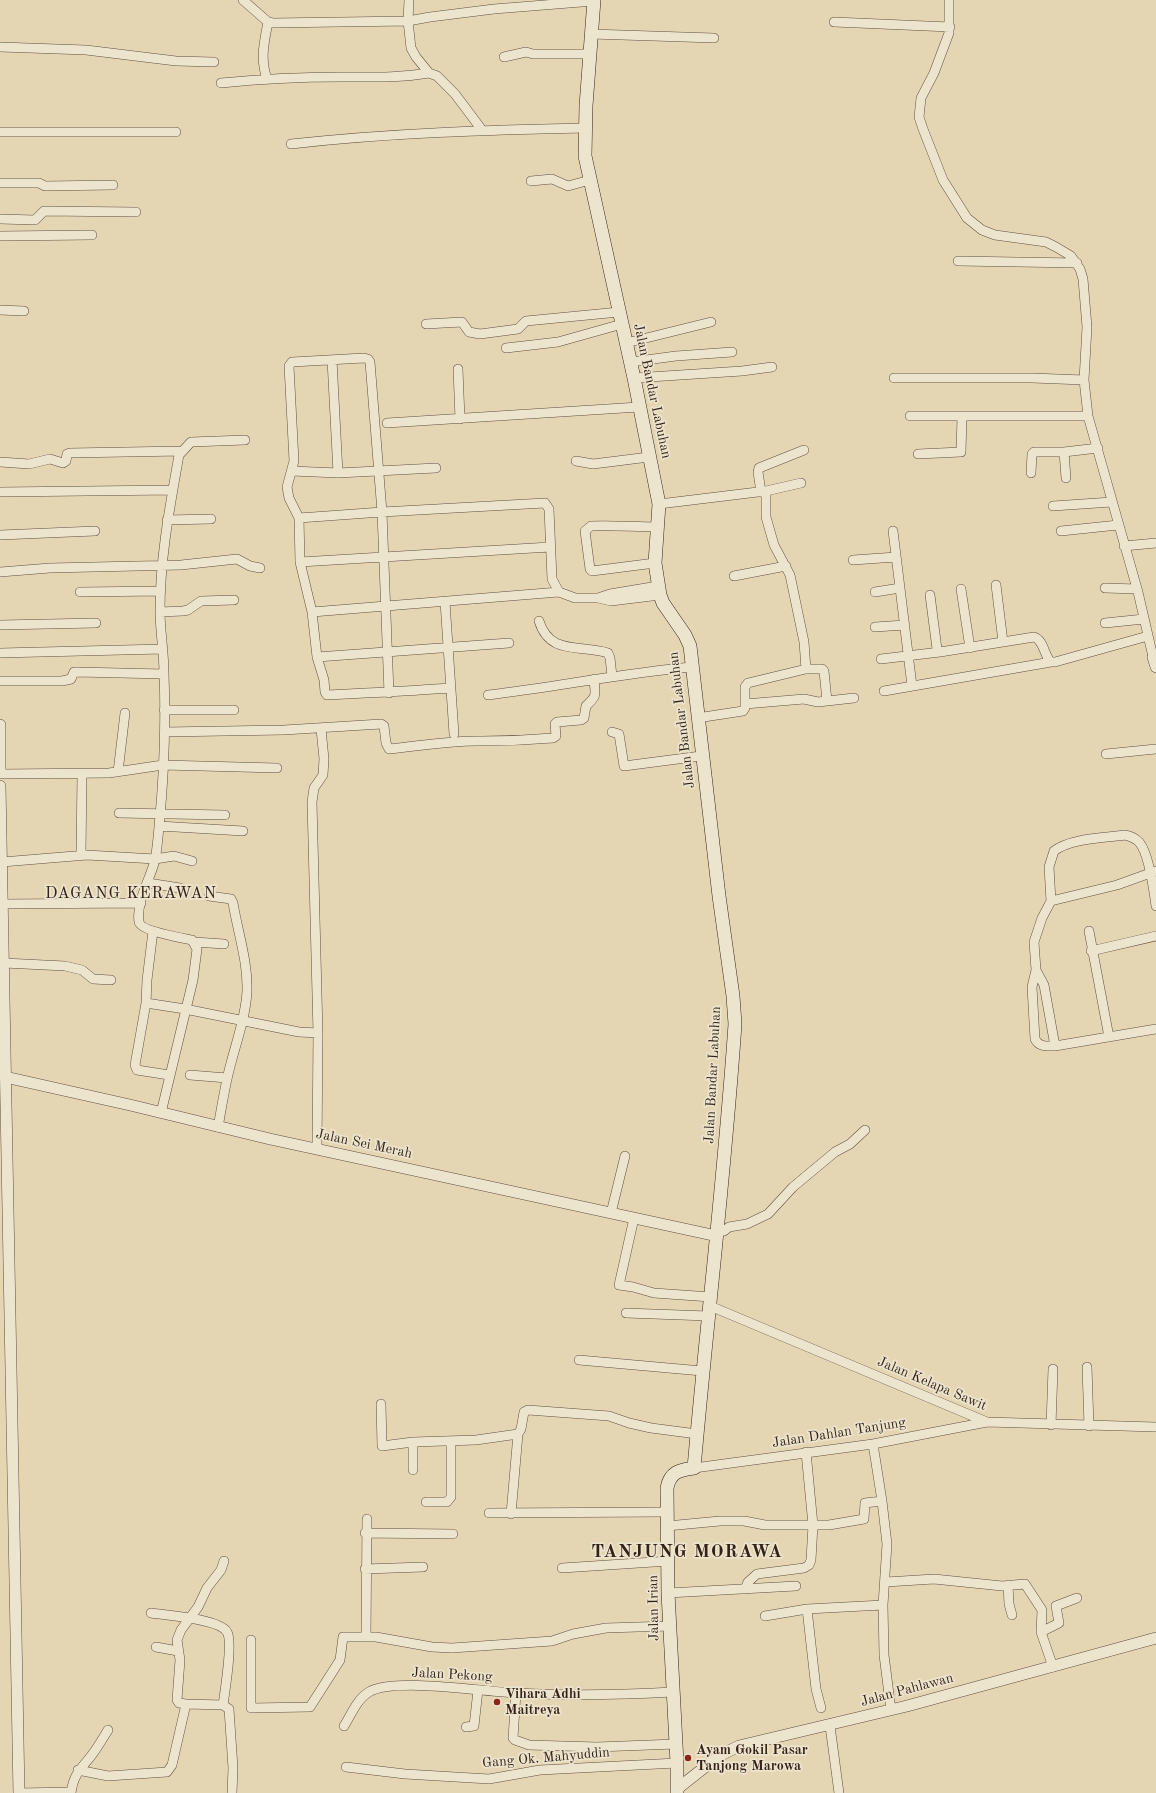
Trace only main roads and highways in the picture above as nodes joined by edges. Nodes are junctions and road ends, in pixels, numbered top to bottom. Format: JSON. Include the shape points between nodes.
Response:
{"nodes":[{"id":1,"x":594,"y":0,"type":"edge"},
{"id":2,"x":694,"y":1468,"type":"joint"},
{"id":3,"x":677,"y":1791,"type":"edge"}],
"edges":[{"from":1,"to":2,"type":"main road","name":"Jalan Bandar Labuhan","via":[[585,156],[631,362],[659,504],[655,563],[659,590],[663,603],[688,639],[735,1024]]},
{"from":2,"to":3,"type":"main road","name":"Jalan Irian","via":[[677,1471],[670,1477],[667,1488],[668,1593]]}]}
